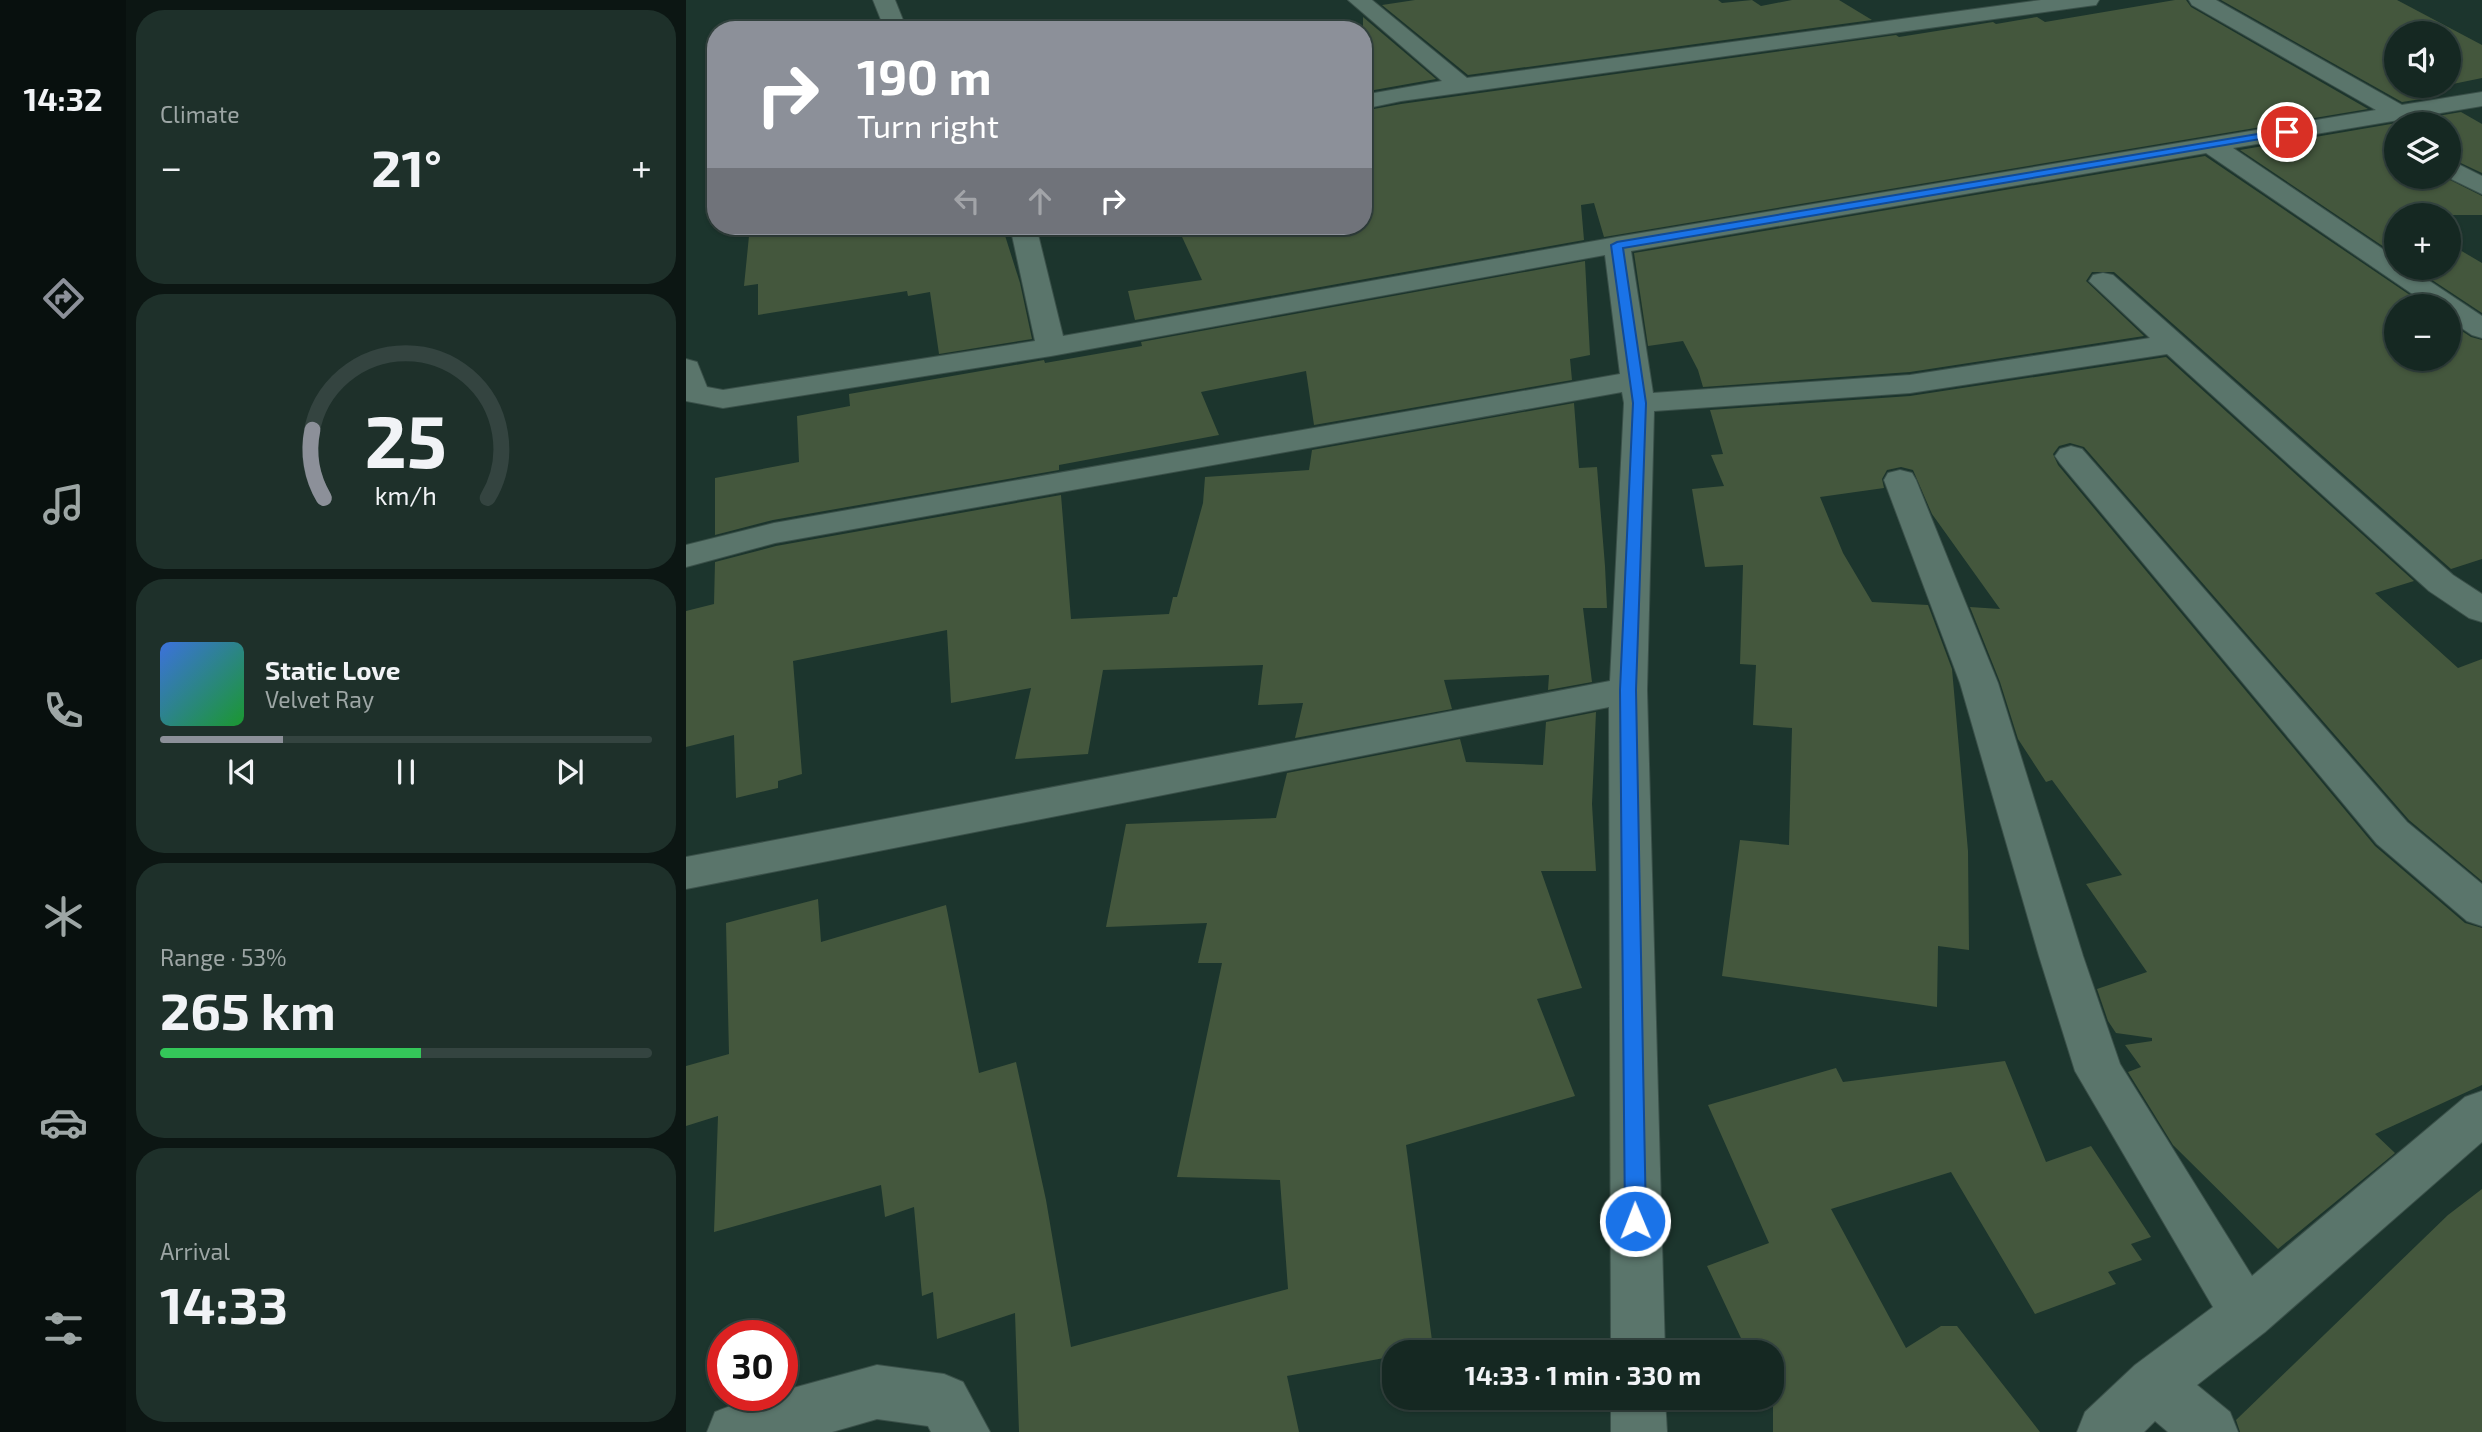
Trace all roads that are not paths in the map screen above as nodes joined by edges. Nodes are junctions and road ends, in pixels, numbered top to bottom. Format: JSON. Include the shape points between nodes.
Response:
{"nodes":[{"id":1,"x":884,"y":0,"type":"edge"},
{"id":2,"x":1359,"y":0,"type":"edge"},
{"id":3,"x":2088,"y":0,"type":"edge"},
{"id":4,"x":2200,"y":0,"type":"edge"},
{"id":5,"x":892,"y":21,"type":"edge"},
{"id":6,"x":1462,"y":86,"type":"junction"},
{"id":7,"x":2482,"y":99,"type":"edge"},
{"id":8,"x":1372,"y":101,"type":"edge"},
{"id":9,"x":2439,"y":112,"type":"edge"},
{"id":10,"x":2384,"y":117,"type":"edge"},
{"id":11,"x":2384,"y":123,"type":"edge"},
{"id":12,"x":2211,"y":145,"type":"junction"},
{"id":13,"x":2461,"y":174,"type":"edge"},
{"id":14,"x":2482,"y":186,"type":"edge"},
{"id":15,"x":1025,"y":235,"type":"edge"},
{"id":16,"x":1617,"y":245,"type":"junction"},
{"id":17,"x":2104,"y":281,"type":"dead end"},
{"id":18,"x":2482,"y":329,"type":"edge"},
{"id":19,"x":2171,"y":344,"type":"junction"},
{"id":20,"x":1051,"y":347,"type":"junction"},
{"id":21,"x":1637,"y":392,"type":"junction"},
{"id":22,"x":689,"y":395,"type":"edge"},
{"id":23,"x":2071,"y":456,"type":"dead end"},
{"id":24,"x":1900,"y":480,"type":"dead end"},
{"id":25,"x":686,"y":556,"type":"edge"},
{"id":26,"x":2482,"y":610,"type":"edge"},
{"id":27,"x":1628,"y":690,"type":"junction"},
{"id":28,"x":686,"y":873,"type":"edge"},
{"id":29,"x":2482,"y":909,"type":"edge"},
{"id":30,"x":2482,"y":1112,"type":"edge"},
{"id":31,"x":2246,"y":1314,"type":"junction"},
{"id":32,"x":1637,"y":1340,"type":"edge"},
{"id":33,"x":2154,"y":1384,"type":"junction"},
{"id":34,"x":1638,"y":1410,"type":"edge"},
{"id":35,"x":734,"y":1432,"type":"edge"},
{"id":36,"x":962,"y":1432,"type":"edge"},
{"id":37,"x":1639,"y":1432,"type":"edge"},
{"id":38,"x":2105,"y":1432,"type":"edge"},
{"id":39,"x":2210,"y":1432,"type":"edge"}],
"edges":[{"from":1,"to":5,"type":"street"},
{"from":2,"to":6,"type":"street"},
{"from":3,"to":6,"type":"street"},
{"from":4,"to":10,"type":"street"},
{"from":6,"to":8,"type":"street"},
{"from":7,"to":9,"type":"street"},
{"from":11,"to":12,"type":"street","via":[[2363,119]]},
{"from":12,"to":16,"type":"street"},
{"from":12,"to":18,"type":"street"},
{"from":13,"to":14,"type":"street"},
{"from":15,"to":20,"type":"street"},
{"from":16,"to":20,"type":"street"},
{"from":16,"to":21,"type":"street"},
{"from":17,"to":19,"type":"street"},
{"from":19,"to":21,"type":"street","via":[[1910,384]]},
{"from":19,"to":26,"type":"street","via":[[2441,583]]},
{"from":20,"to":22,"type":"street","via":[[723,399]]},
{"from":21,"to":25,"type":"street","via":[[774,533]]},
{"from":21,"to":27,"type":"street"},
{"from":23,"to":29,"type":"street","via":[[2392,833]]},
{"from":24,"to":31,"type":"street","via":[[1979,683],[2099,1071]]},
{"from":27,"to":28,"type":"street"},
{"from":27,"to":32,"type":"street"},
{"from":30,"to":31,"type":"street"},
{"from":31,"to":33,"type":"street"},
{"from":33,"to":38,"type":"street"},
{"from":33,"to":39,"type":"street"},
{"from":34,"to":37,"type":"street"},
{"from":35,"to":36,"type":"street","via":[[877,1392],[944,1401]]}]}
